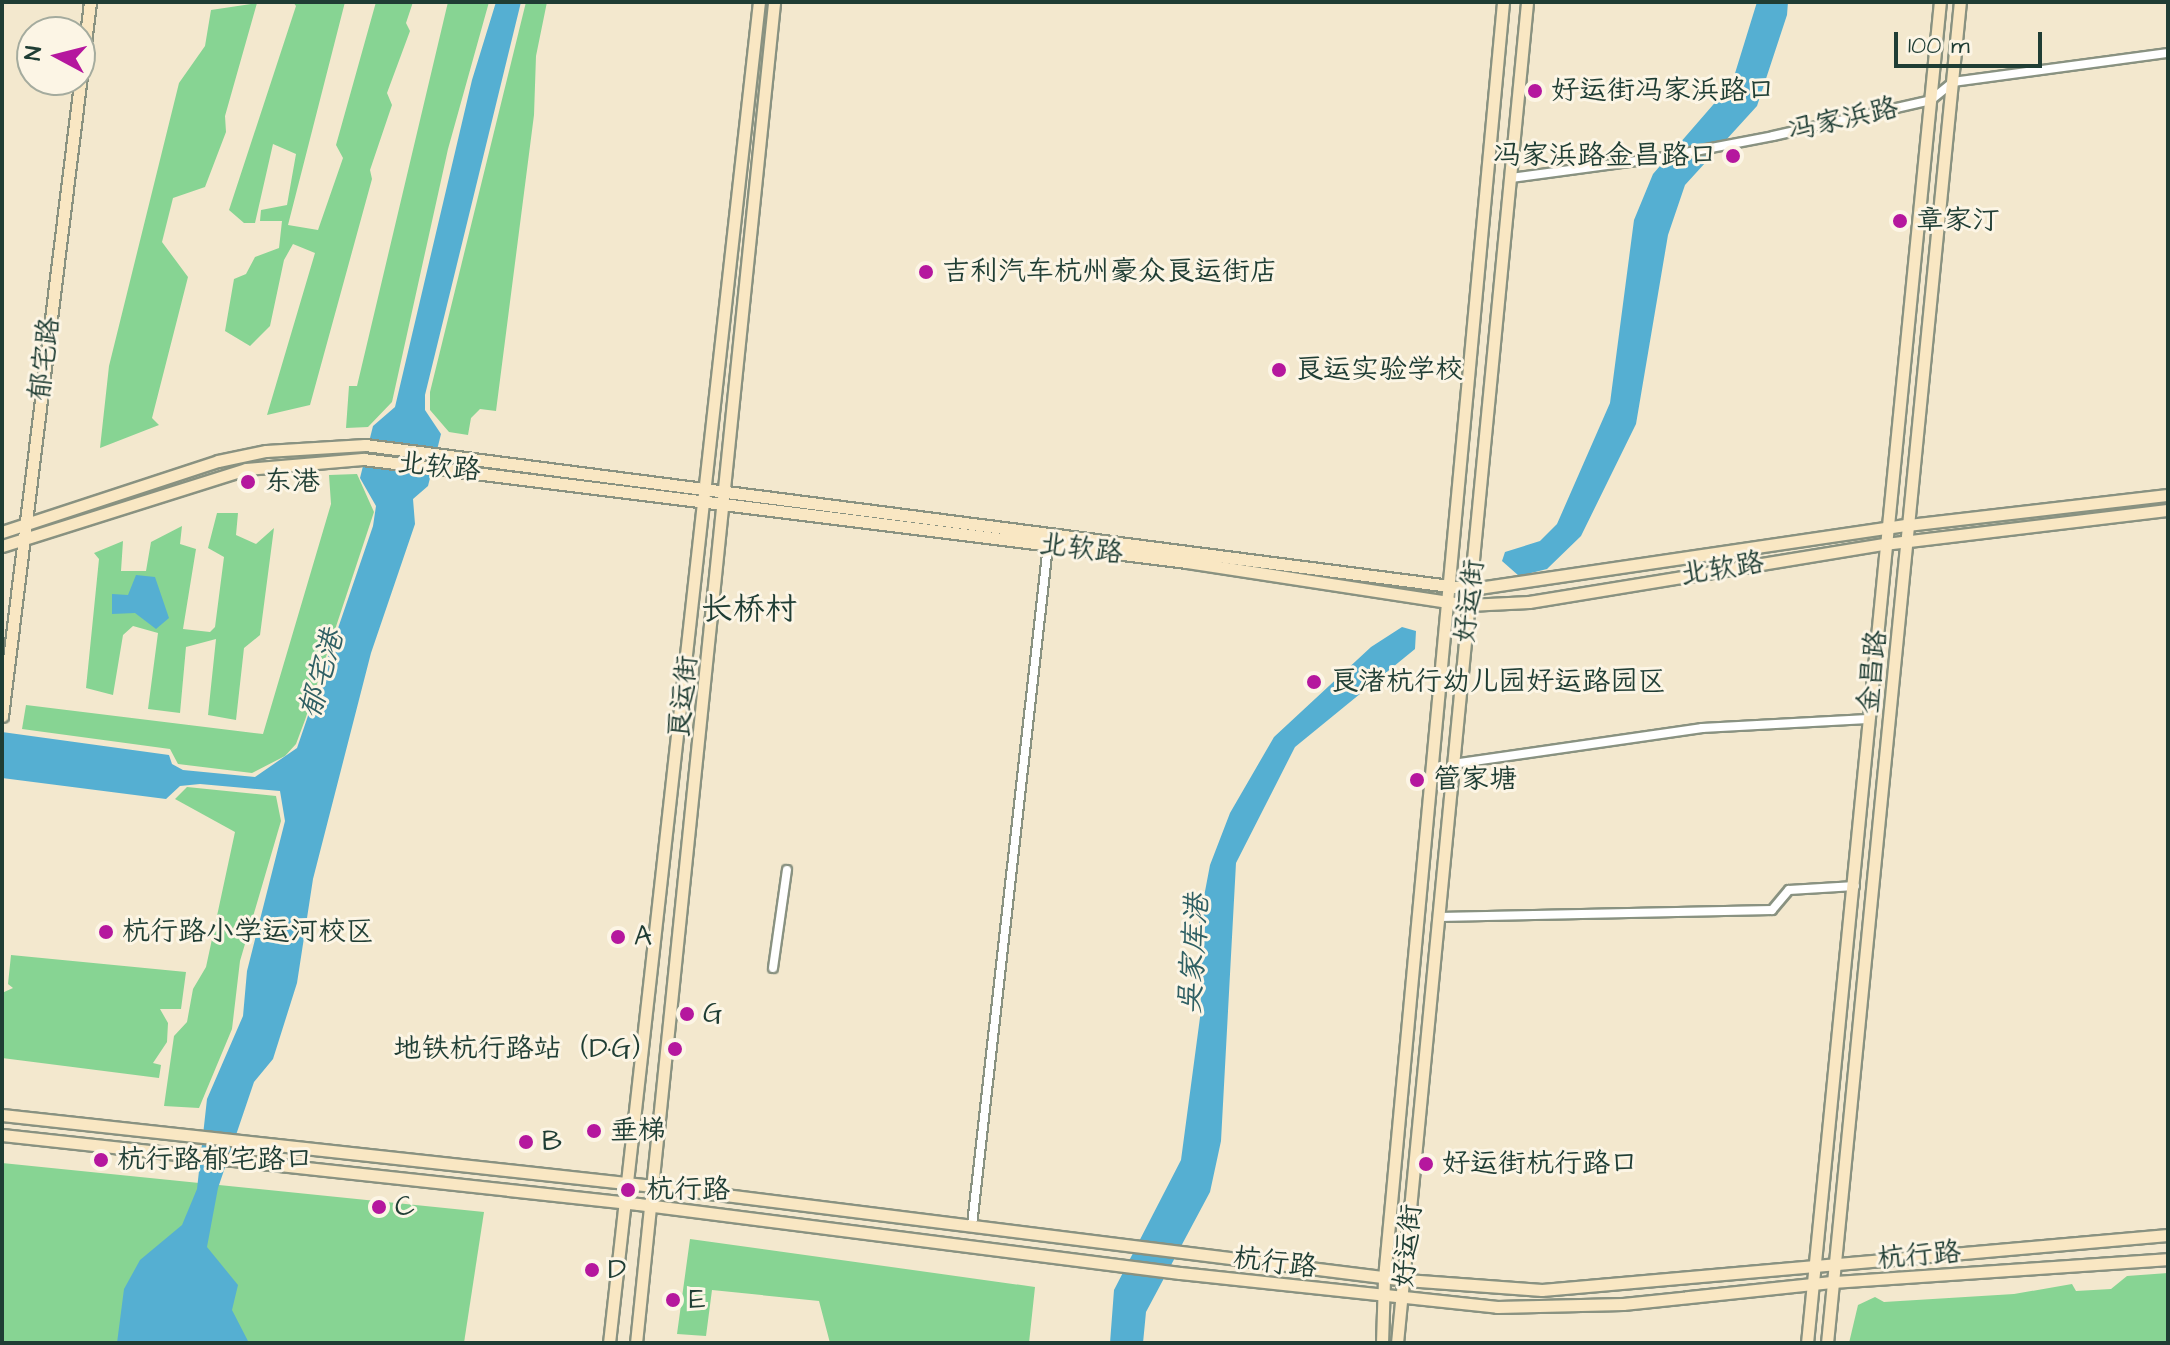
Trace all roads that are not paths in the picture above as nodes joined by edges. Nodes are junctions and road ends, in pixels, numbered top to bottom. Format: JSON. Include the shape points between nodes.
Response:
{"nodes":[{"id":1,"x":90,"y":2,"type":"edge"},
{"id":2,"x":759,"y":2,"type":"edge"},
{"id":3,"x":774,"y":2,"type":"edge"},
{"id":4,"x":1503,"y":2,"type":"edge"},
{"id":5,"x":1527,"y":2,"type":"edge"},
{"id":6,"x":1940,"y":2,"type":"edge"},
{"id":7,"x":1960,"y":2,"type":"edge"},
{"id":8,"x":2168,"y":53,"type":"edge"},
{"id":9,"x":1953,"y":82,"type":"junction"},
{"id":10,"x":1931,"y":100,"type":"junction"},
{"id":11,"x":1511,"y":178,"type":"junction"},
{"id":12,"x":437,"y":460,"type":"junction"},
{"id":13,"x":706,"y":486,"type":"junction"},
{"id":14,"x":723,"y":488,"type":"junction"},
{"id":15,"x":2168,"y":495,"type":"edge"},
{"id":16,"x":704,"y":500,"type":"junction"},
{"id":17,"x":720,"y":502,"type":"junction"},
{"id":18,"x":2168,"y":510,"type":"edge"},
{"id":19,"x":1908,"y":525,"type":"junction"},
{"id":20,"x":23,"y":527,"type":"junction"},
{"id":21,"x":1888,"y":529,"type":"junction"},
{"id":22,"x":2,"y":532,"type":"edge"},
{"id":23,"x":22,"y":543,"type":"junction"},
{"id":24,"x":1885,"y":544,"type":"junction"},
{"id":25,"x":1907,"y":544,"type":"junction"},
{"id":26,"x":1048,"y":545,"type":"junction"},
{"id":27,"x":2,"y":546,"type":"edge"},
{"id":28,"x":1449,"y":586,"type":"junction"},
{"id":29,"x":1472,"y":589,"type":"junction"},
{"id":30,"x":1448,"y":602,"type":"junction"},
{"id":31,"x":1468,"y":605,"type":"junction"},
{"id":32,"x":2,"y":716,"type":"edge"},
{"id":33,"x":1868,"y":719,"type":"junction"},
{"id":34,"x":1453,"y":764,"type":"junction"},
{"id":35,"x":787,"y":870,"type":"dead end"},
{"id":36,"x":1855,"y":886,"type":"junction"},
{"id":37,"x":1439,"y":917,"type":"junction"},
{"id":38,"x":773,"y":968,"type":"dead end"},
{"id":39,"x":2,"y":1115,"type":"edge"},
{"id":40,"x":2,"y":1135,"type":"edge"},
{"id":41,"x":628,"y":1183,"type":"junction"},
{"id":42,"x":653,"y":1186,"type":"junction"},
{"id":43,"x":626,"y":1203,"type":"junction"},
{"id":44,"x":649,"y":1205,"type":"junction"},
{"id":45,"x":972,"y":1225,"type":"junction"},
{"id":46,"x":2168,"y":1235,"type":"edge"},
{"id":47,"x":2168,"y":1259,"type":"edge"},
{"id":48,"x":1837,"y":1262,"type":"junction"},
{"id":49,"x":1813,"y":1269,"type":"junction"},
{"id":50,"x":1384,"y":1278,"type":"junction"},
{"id":51,"x":1406,"y":1280,"type":"junction"},
{"id":52,"x":1834,"y":1282,"type":"junction"},
{"id":53,"x":1811,"y":1289,"type":"junction"},
{"id":54,"x":1387,"y":1297,"type":"junction"},
{"id":55,"x":1402,"y":1298,"type":"junction"},
{"id":56,"x":1827,"y":1342,"type":"edge"},
{"id":57,"x":609,"y":1343,"type":"edge"},
{"id":58,"x":636,"y":1343,"type":"edge"},
{"id":59,"x":1382,"y":1343,"type":"edge"},
{"id":60,"x":1397,"y":1343,"type":"edge"},
{"id":61,"x":1807,"y":1343,"type":"edge"}],
"edges":[{"from":1,"to":20,"type":"main road","name":"郁宅路"},
{"from":2,"to":13,"type":"main road","name":"良运街"},
{"from":3,"to":14,"type":"main road","name":"良运街"},
{"from":4,"to":28,"type":"main road","name":"好运街"},
{"from":5,"to":11,"type":"main road","name":"好运街"},
{"from":6,"to":10,"type":"main road","name":"金昌路"},
{"from":7,"to":9,"type":"main road","name":"金昌路"},
{"from":8,"to":9,"type":"street"},
{"from":9,"to":10,"type":"street","name":"冯家浜路"},
{"from":9,"to":19,"type":"main road","name":"金昌路"},
{"from":10,"to":11,"type":"street","name":"冯家浜路","via":[[1659,158]]},
{"from":10,"to":21,"type":"main road","name":"金昌路"},
{"from":11,"to":29,"type":"main road","name":"好运街"},
{"from":12,"to":13,"type":"main road","name":"北软路"},
{"from":12,"to":16,"type":"main road","name":"北软路"},
{"from":12,"to":20,"type":"main road","name":"北软路","via":[[365,445],[266,451],[218,461]]},
{"from":12,"to":23,"type":"main road","name":"北软路","via":[[363,459],[246,469]]},
{"from":13,"to":14,"type":"main road","name":"北软路"},
{"from":13,"to":16,"type":"main road","name":"良运街"},
{"from":14,"to":17,"type":"main road","name":"良运街"},
{"from":14,"to":28,"type":"main road","name":"北软路"},
{"from":15,"to":19,"type":"main road","name":"北软路"},
{"from":16,"to":17,"type":"main road","name":"北软路"},
{"from":16,"to":41,"type":"main road","name":"良运街"},
{"from":17,"to":26,"type":"main road","name":"北软路"},
{"from":17,"to":42,"type":"main road","name":"良运街"},
{"from":18,"to":25,"type":"main road","name":"北软路"},
{"from":19,"to":21,"type":"main road","name":"北软路"},
{"from":19,"to":25,"type":"main road","name":"金昌路"},
{"from":20,"to":22,"type":"main road","name":"北软路"},
{"from":20,"to":23,"type":"main road","name":"郁宅路"},
{"from":21,"to":24,"type":"main road","name":"金昌路"},
{"from":21,"to":29,"type":"main road","name":"北软路"},
{"from":23,"to":27,"type":"main road","name":"北软路"},
{"from":23,"to":32,"type":"main road","name":"郁宅路"},
{"from":24,"to":25,"type":"main road","name":"北软路"},
{"from":24,"to":31,"type":"main road","name":"北软路","via":[[1529,602]]},
{"from":24,"to":33,"type":"main road","name":"金昌路"},
{"from":25,"to":48,"type":"main road","name":"金昌路"},
{"from":26,"to":30,"type":"main road","name":"北软路"},
{"from":26,"to":45,"type":"street"},
{"from":28,"to":29,"type":"main road","name":"北软路"},
{"from":28,"to":30,"type":"main road","name":"好运街"},
{"from":29,"to":31,"type":"main road","name":"好运街"},
{"from":30,"to":31,"type":"main road","name":"北软路"},
{"from":30,"to":50,"type":"main road","name":"好运街"},
{"from":31,"to":34,"type":"main road","name":"好运街"},
{"from":33,"to":34,"type":"street","via":[[1702,728]]},
{"from":33,"to":36,"type":"main road","name":"金昌路"},
{"from":34,"to":37,"type":"main road","name":"好运街"},
{"from":35,"to":38,"type":"street"},
{"from":36,"to":37,"type":"street","via":[[1789,890],[1772,910]]},
{"from":36,"to":49,"type":"main road","name":"金昌路"},
{"from":37,"to":51,"type":"main road","name":"好运街"},
{"from":39,"to":41,"type":"main road","name":"杭行路"},
{"from":40,"to":43,"type":"main road","name":"杭行路"},
{"from":41,"to":42,"type":"main road","name":"杭行路"},
{"from":41,"to":43,"type":"main road","name":"良运街"},
{"from":42,"to":44,"type":"main road","name":"良运街"},
{"from":42,"to":45,"type":"main road","name":"杭行路"},
{"from":43,"to":44,"type":"main road","name":"杭行路"},
{"from":43,"to":57,"type":"main road","name":"良运街"},
{"from":44,"to":54,"type":"main road","name":"杭行路"},
{"from":44,"to":58,"type":"main road","name":"良运街"},
{"from":45,"to":50,"type":"main road","name":"杭行路"},
{"from":46,"to":48,"type":"main road","name":"杭行路"},
{"from":47,"to":52,"type":"main road","name":"杭行路"},
{"from":48,"to":49,"type":"main road","name":"杭行路"},
{"from":48,"to":52,"type":"main road","name":"金昌路"},
{"from":49,"to":51,"type":"main road","name":"杭行路","via":[[1542,1290]]},
{"from":49,"to":53,"type":"main road","name":"金昌路"},
{"from":50,"to":51,"type":"main road","name":"杭行路"},
{"from":50,"to":54,"type":"main road","name":"好运街"},
{"from":51,"to":55,"type":"main road","name":"好运街"},
{"from":52,"to":53,"type":"main road","name":"杭行路"},
{"from":52,"to":56,"type":"main road","name":"金昌路"},
{"from":53,"to":55,"type":"main road","name":"杭行路","via":[[1567,1308]]},
{"from":53,"to":61,"type":"main road","name":"金昌路"},
{"from":54,"to":55,"type":"main road","name":"杭行路"},
{"from":54,"to":59,"type":"main road","name":"好运街"},
{"from":55,"to":60,"type":"main road","name":"好运街"}]}
